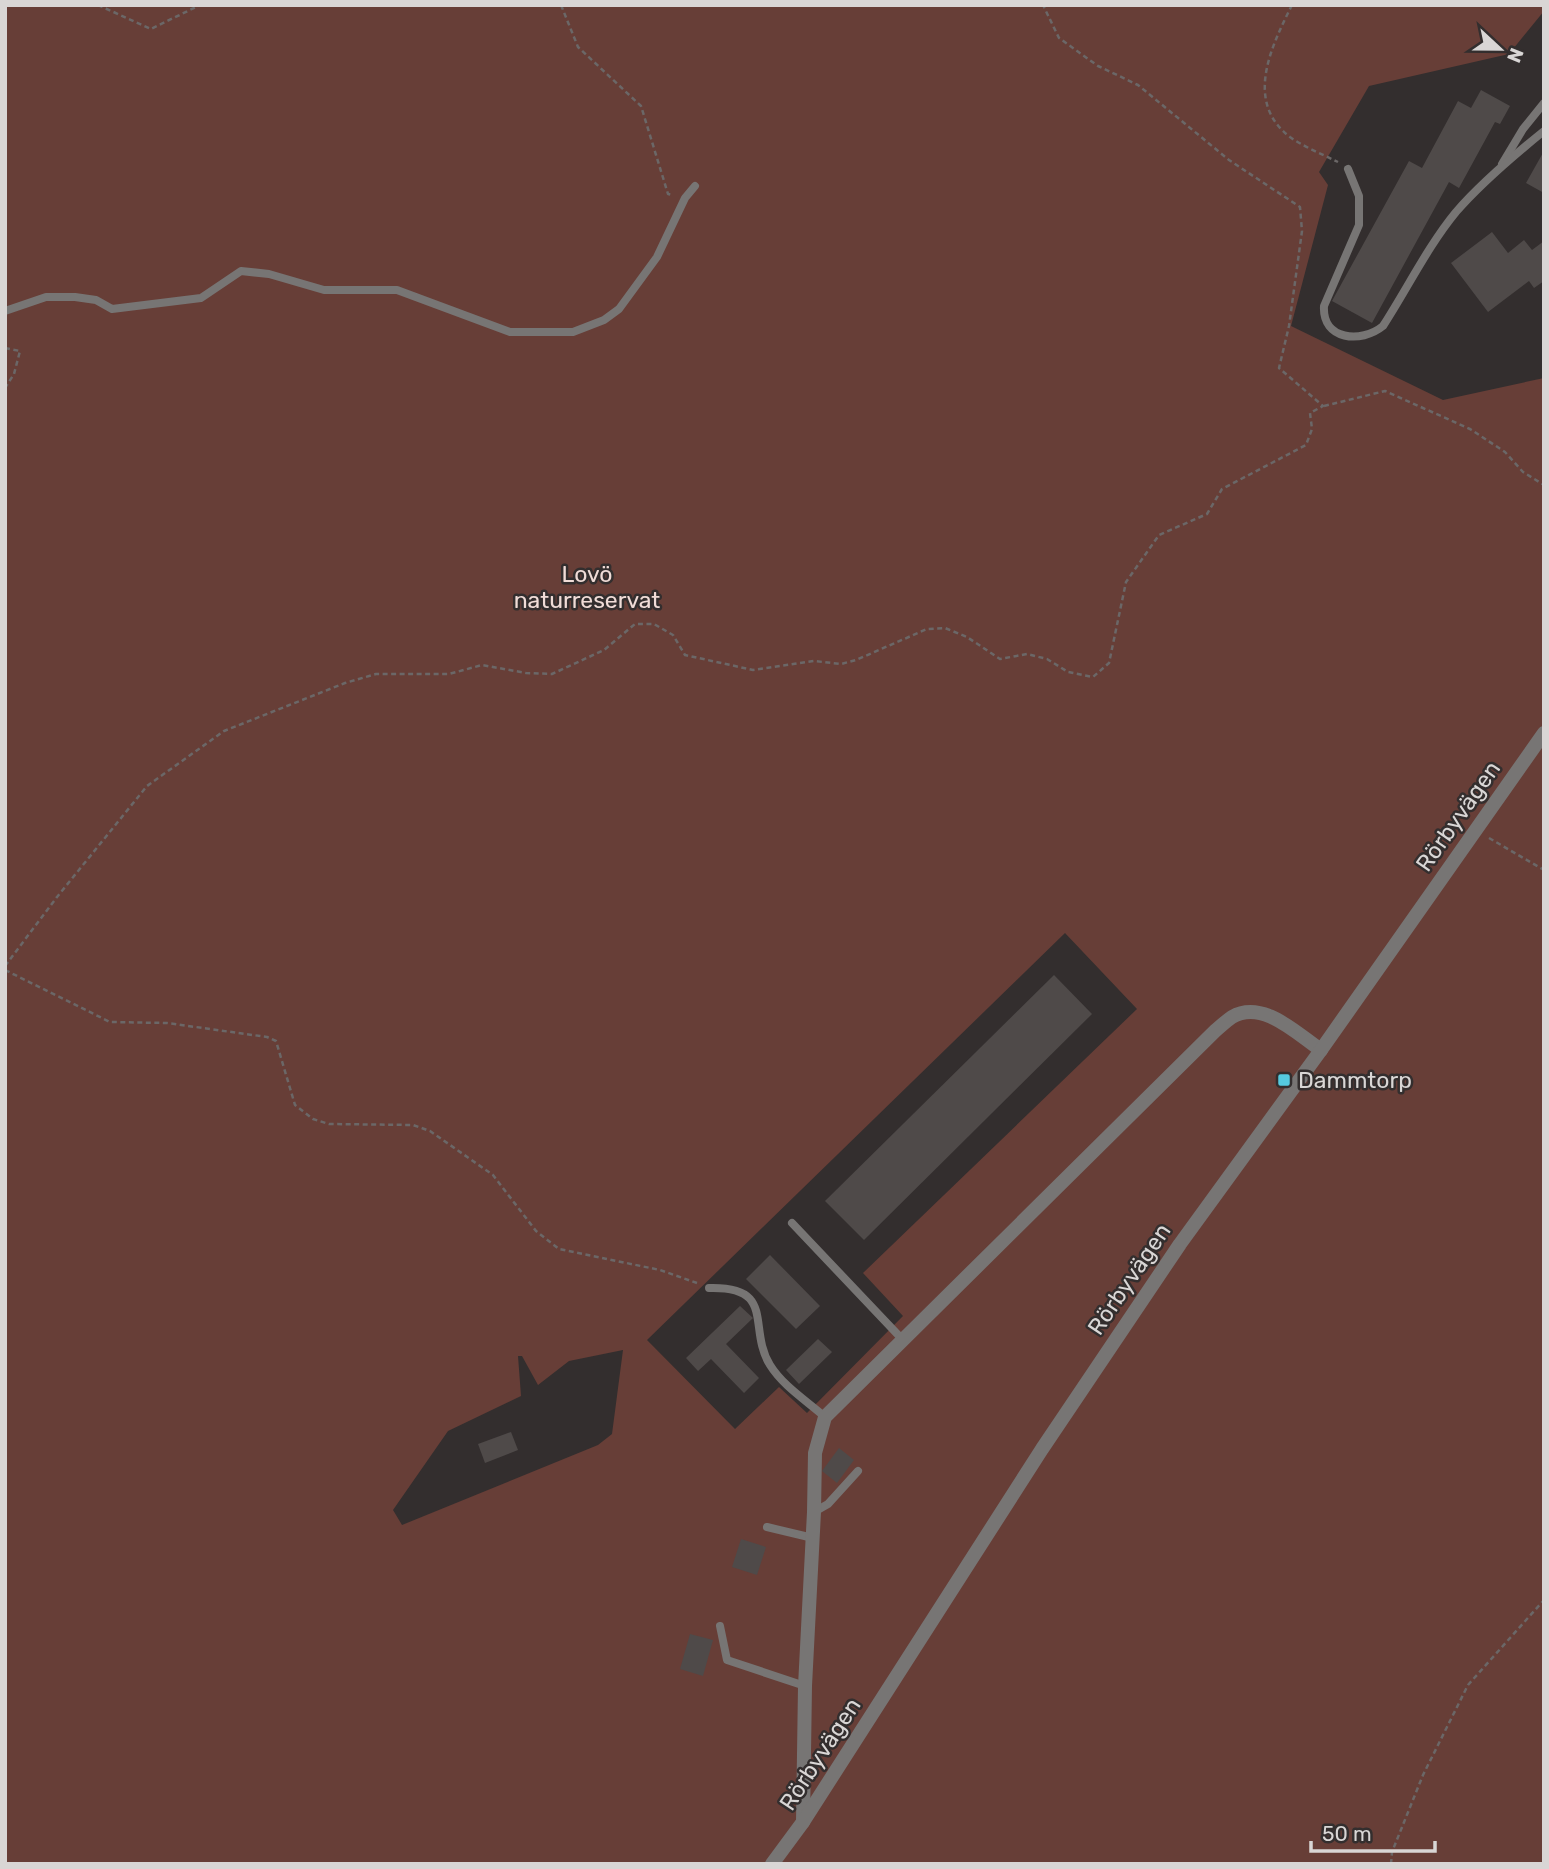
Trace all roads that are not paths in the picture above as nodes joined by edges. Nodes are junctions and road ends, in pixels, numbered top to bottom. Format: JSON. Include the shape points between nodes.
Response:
{"nodes":[{"id":1,"x":1544,"y":103,"type":"edge"},
{"id":2,"x":1544,"y":131,"type":"edge"},
{"id":3,"x":1348,"y":169,"type":"road end"},
{"id":4,"x":1496,"y":173,"type":"junction"},
{"id":5,"x":695,"y":186,"type":"dead end"},
{"id":6,"x":5,"y":311,"type":"edge"},
{"id":7,"x":1544,"y":733,"type":"edge"},
{"id":8,"x":1321,"y":1050,"type":"junction"},
{"id":9,"x":792,"y":1223,"type":"dead end"},
{"id":10,"x":709,"y":1288,"type":"road end"},
{"id":11,"x":902,"y":1339,"type":"junction"},
{"id":12,"x":825,"y":1417,"type":"junction"},
{"id":13,"x":858,"y":1471,"type":"dead end"},
{"id":14,"x":814,"y":1512,"type":"junction"},
{"id":15,"x":768,"y":1527,"type":"dead end"},
{"id":16,"x":813,"y":1538,"type":"junction"},
{"id":17,"x":720,"y":1626,"type":"dead end"},
{"id":18,"x":805,"y":1686,"type":"junction"},
{"id":19,"x":803,"y":1822,"type":"junction"},
{"id":20,"x":772,"y":1864,"type":"edge"}],
"edges":[{"from":1,"to":4,"type":"lane"},
{"from":2,"to":4,"type":"lane"},
{"from":3,"to":4,"type":"lane","via":[[1359,196],[1359,225],[1324,306],[1324,317],[1327,325],[1350,337],[1374,334],[1383,327],[1450,221]]},
{"from":5,"to":6,"type":"lane","via":[[657,257],[619,309],[573,332],[510,332],[397,290],[324,290],[241,271],[201,298],[112,309],[96,300],[46,297]]},
{"from":7,"to":8,"type":"street","name":"Rörbyvägen"},
{"from":8,"to":11,"type":"street","via":[[1264,1013],[1234,1016]]},
{"from":8,"to":19,"type":"street","name":"Rörbyvägen","via":[[1180,1244],[1042,1449]]},
{"from":9,"to":11,"type":"lane"},
{"from":10,"to":12,"type":"lane","via":[[730,1287],[749,1297],[758,1313],[769,1363]]},
{"from":11,"to":12,"type":"street"},
{"from":12,"to":14,"type":"street","via":[[815,1453]]},
{"from":13,"to":14,"type":"lane","via":[[828,1504]]},
{"from":14,"to":16,"type":"street"},
{"from":15,"to":16,"type":"lane"},
{"from":16,"to":18,"type":"street"},
{"from":17,"to":18,"type":"lane","via":[[727,1660]]},
{"from":18,"to":19,"type":"street"},
{"from":19,"to":20,"type":"street","name":"Rörbyvägen"}]}
